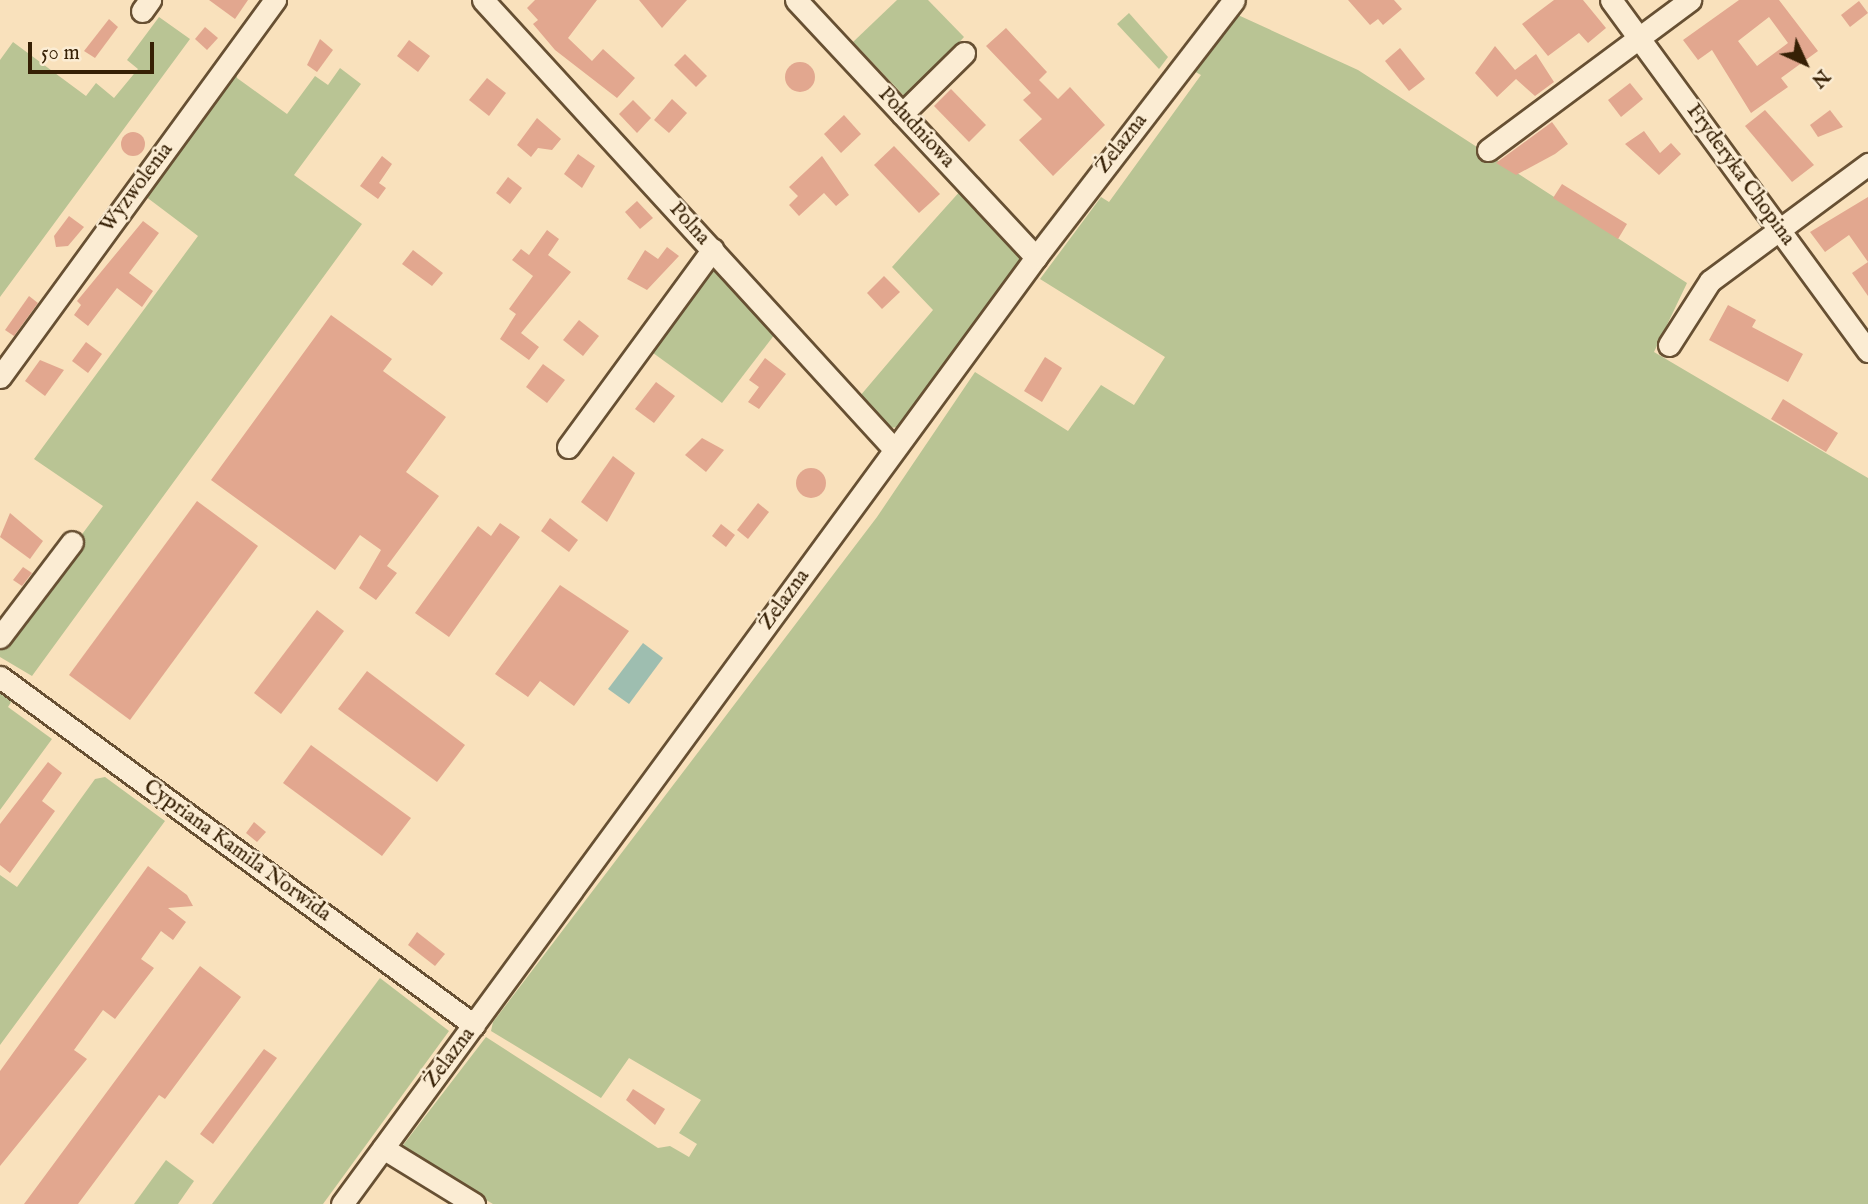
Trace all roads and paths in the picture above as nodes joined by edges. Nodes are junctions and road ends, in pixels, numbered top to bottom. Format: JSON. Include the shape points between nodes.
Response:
{"nodes":[{"id":1,"x":275,"y":0,"type":"edge"},
{"id":2,"x":482,"y":0,"type":"edge"},
{"id":3,"x":796,"y":0,"type":"edge"},
{"id":4,"x":1234,"y":0,"type":"edge"},
{"id":5,"x":1611,"y":0,"type":"edge"},
{"id":6,"x":1689,"y":0,"type":"edge"},
{"id":7,"x":1638,"y":37,"type":"junction"},
{"id":8,"x":964,"y":53,"type":"dead end"},
{"id":9,"x":902,"y":114,"type":"junction"},
{"id":10,"x":1488,"y":150,"type":"dead end"},
{"id":11,"x":1868,"y":164,"type":"edge"},
{"id":12,"x":1781,"y":229,"type":"junction"},
{"id":13,"x":713,"y":249,"type":"junction"},
{"id":14,"x":1036,"y":257,"type":"junction"},
{"id":15,"x":1669,"y":345,"type":"dead end"},
{"id":16,"x":1868,"y":351,"type":"edge"},
{"id":17,"x":0,"y":377,"type":"edge"},
{"id":18,"x":568,"y":447,"type":"dead end"},
{"id":19,"x":894,"y":449,"type":"junction"},
{"id":20,"x":72,"y":542,"type":"dead end"},
{"id":21,"x":0,"y":637,"type":"edge"},
{"id":22,"x":0,"y":677,"type":"edge"},
{"id":23,"x":474,"y":1025,"type":"junction"},
{"id":24,"x":383,"y":1147,"type":"junction"},
{"id":25,"x":342,"y":1204,"type":"edge"},
{"id":26,"x":474,"y":1204,"type":"edge"}],
"edges":[{"from":1,"to":17,"type":"street","name":"Wyzwolenia"},
{"from":2,"to":13,"type":"street","name":"Polna"},
{"from":3,"to":9,"type":"street","name":"Południowa"},
{"from":4,"to":14,"type":"street","name":"Żelazna"},
{"from":5,"to":7,"type":"street","name":"Fryderyka Chopina"},
{"from":6,"to":7,"type":"street"},
{"from":7,"to":10,"type":"street"},
{"from":7,"to":12,"type":"street","name":"Fryderyka Chopina"},
{"from":8,"to":9,"type":"street"},
{"from":9,"to":14,"type":"street","name":"Południowa"},
{"from":11,"to":12,"type":"street"},
{"from":12,"to":15,"type":"street","via":[[1710,281]]},
{"from":12,"to":16,"type":"street","name":"Fryderyka Chopina"},
{"from":13,"to":18,"type":"street"},
{"from":13,"to":19,"type":"street","name":"Polna"},
{"from":14,"to":19,"type":"street","name":"Żelazna"},
{"from":19,"to":23,"type":"street","name":"Żelazna"},
{"from":20,"to":21,"type":"street"},
{"from":22,"to":23,"type":"street","name":"Cypriana Kamila Norwida"},
{"from":23,"to":24,"type":"street","name":"Żelazna"},
{"from":24,"to":25,"type":"street","name":"Żelazna"},
{"from":24,"to":26,"type":"street"}]}
